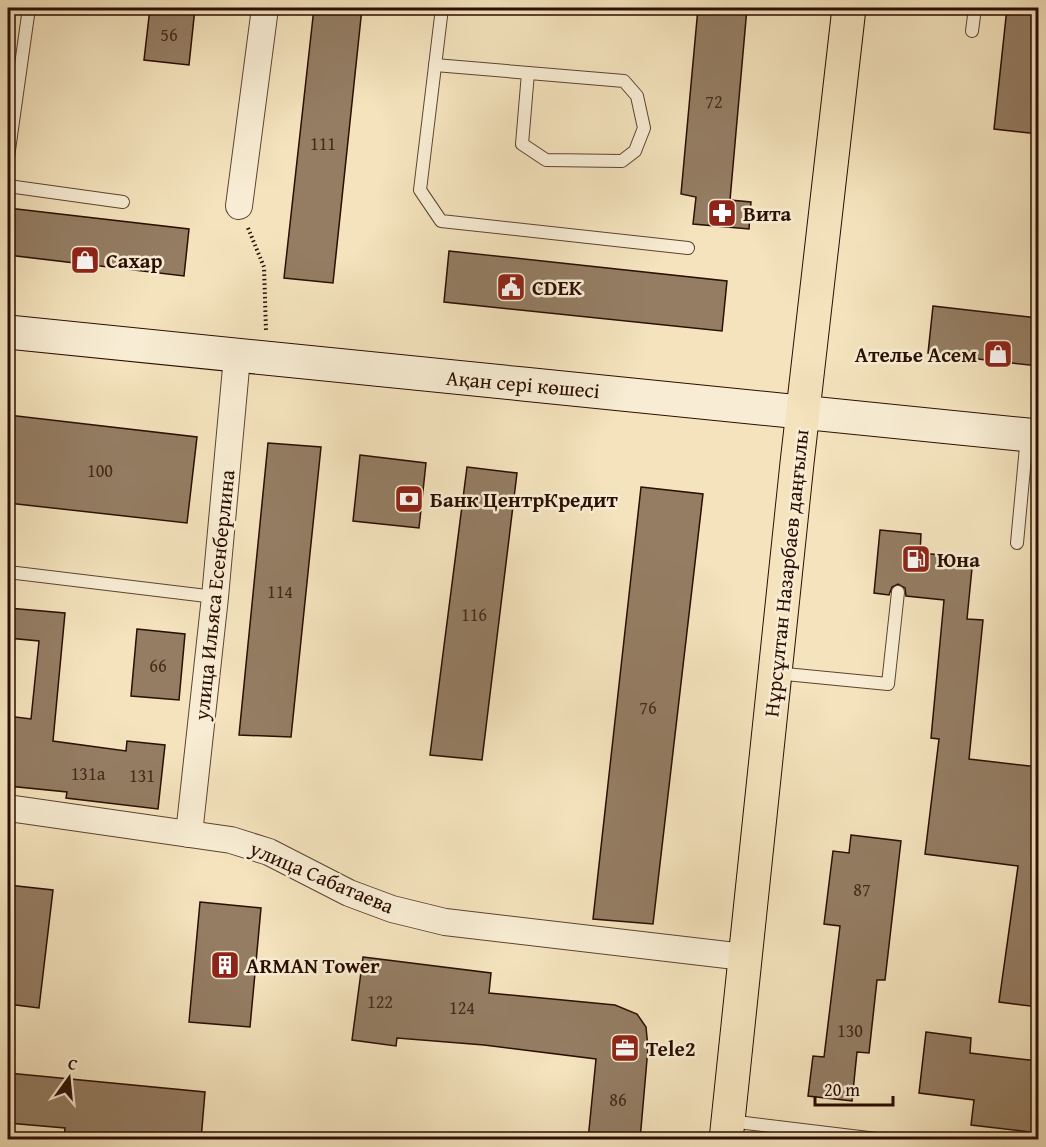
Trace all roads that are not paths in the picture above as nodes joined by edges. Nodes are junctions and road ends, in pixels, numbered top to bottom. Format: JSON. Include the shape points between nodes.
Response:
{"nodes":[{"id":1,"x":29,"y":8,"type":"edge"},
{"id":2,"x":265,"y":8,"type":"edge"},
{"id":3,"x":442,"y":8,"type":"edge"},
{"id":4,"x":849,"y":8,"type":"edge"},
{"id":5,"x":975,"y":8,"type":"edge"},
{"id":6,"x":972,"y":31,"type":"dead end"},
{"id":7,"x":435,"y":65,"type":"junction"},
{"id":8,"x":528,"y":73,"type":"junction"},
{"id":9,"x":8,"y":157,"type":"edge"},
{"id":10,"x":8,"y":186,"type":"edge"},
{"id":11,"x":123,"y":202,"type":"dead end"},
{"id":12,"x":239,"y":206,"type":"road end"},
{"id":13,"x":688,"y":248,"type":"dead end"},
{"id":14,"x":8,"y":332,"type":"edge"},
{"id":15,"x":250,"y":358,"type":"junction"},
{"id":16,"x":804,"y":410,"type":"junction"},
{"id":17,"x":1033,"y":435,"type":"edge"},
{"id":18,"x":1017,"y":543,"type":"dead end"},
{"id":19,"x":8,"y":572,"type":"edge"},
{"id":20,"x":898,"y":592,"type":"dead end"},
{"id":21,"x":215,"y":597,"type":"junction"},
{"id":22,"x":774,"y":673,"type":"junction"},
{"id":23,"x":8,"y":808,"type":"edge"},
{"id":24,"x":189,"y":834,"type":"junction"},
{"id":25,"x":744,"y":957,"type":"junction"},
{"id":26,"x":727,"y":1130,"type":"edge"},
{"id":27,"x":885,"y":1140,"type":"edge"}],
"edges":[{"from":1,"to":9,"type":"lane"},
{"from":2,"to":12,"type":"street"},
{"from":3,"to":7,"type":"lane"},
{"from":4,"to":16,"type":"highway","name":"Нұрсұлтан Назарбаев даңғылы"},
{"from":5,"to":6,"type":"lane"},
{"from":7,"to":8,"type":"lane"},
{"from":7,"to":13,"type":"lane","via":[[420,190],[441,221]]},
{"from":8,"to":8,"type":"lane","via":[[624,81],[637,96],[644,128],[635,151],[622,161],[546,160],[522,144]]},
{"from":10,"to":11,"type":"lane"},
{"from":14,"to":15,"type":"street","name":"Ақан сері көшесі"},
{"from":15,"to":16,"type":"street","name":"Ақан сері көшесі"},
{"from":15,"to":21,"type":"street","name":"улица Ильяса Есенберлина"},
{"from":16,"to":17,"type":"street","name":"Ақан сері көшесі"},
{"from":16,"to":22,"type":"highway","name":"Нұрсұлтан Назарбаев даңғылы"},
{"from":17,"to":18,"type":"lane"},
{"from":19,"to":21,"type":"lane"},
{"from":20,"to":22,"type":"lane","via":[[888,684]]},
{"from":21,"to":24,"type":"street","name":"улица Ильяса Есенберлина"},
{"from":22,"to":25,"type":"highway","name":"Нұрсұлтан Назарбаев даңғылы"},
{"from":23,"to":24,"type":"street","name":"улица Сабатаева"},
{"from":24,"to":25,"type":"street","name":"улица Сабатаева","via":[[231,840],[269,852],[349,893],[445,922]]},
{"from":25,"to":26,"type":"highway","name":"Нұрсұлтан Назарбаев даңғылы"},
{"from":26,"to":27,"type":"lane"}]}
